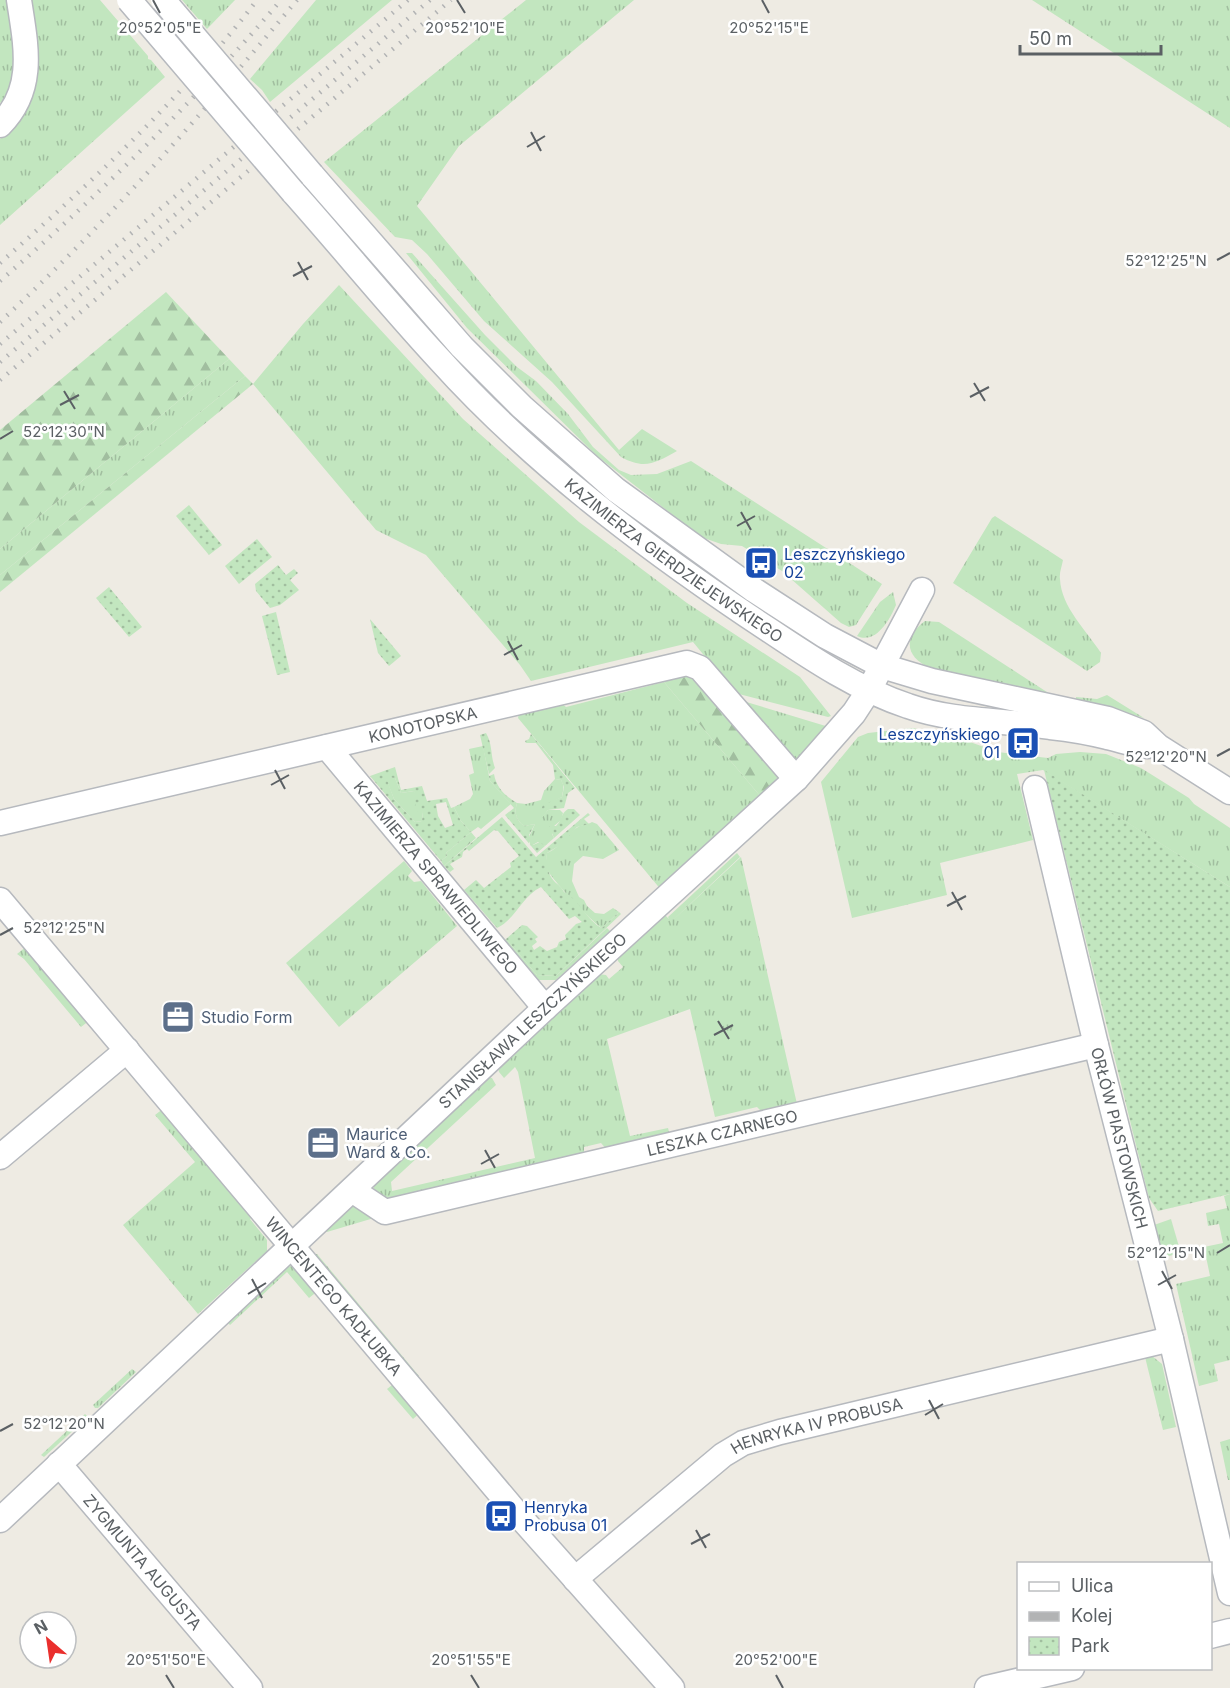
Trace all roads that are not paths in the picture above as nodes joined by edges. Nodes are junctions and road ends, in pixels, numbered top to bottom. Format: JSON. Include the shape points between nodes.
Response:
{"nodes":[{"id":1,"x":19,"y":0,"type":"edge"},
{"id":2,"x":129,"y":0,"type":"edge"},
{"id":3,"x":163,"y":0,"type":"edge"},
{"id":4,"x":0,"y":125,"type":"edge"},
{"id":5,"x":922,"y":590,"type":"dead end"},
{"id":6,"x":882,"y":666,"type":"junction"},
{"id":7,"x":869,"y":690,"type":"junction"},
{"id":8,"x":327,"y":747,"type":"junction"},
{"id":9,"x":1159,"y":747,"type":"junction"},
{"id":10,"x":796,"y":779,"type":"junction"},
{"id":11,"x":1035,"y":788,"type":"dead end"},
{"id":12,"x":1230,"y":792,"type":"edge"},
{"id":13,"x":0,"y":823,"type":"edge"},
{"id":14,"x":0,"y":900,"type":"edge"},
{"id":15,"x":545,"y":1008,"type":"junction"},
{"id":16,"x":1096,"y":1045,"type":"junction"},
{"id":17,"x":127,"y":1050,"type":"junction"},
{"id":18,"x":0,"y":1157,"type":"edge"},
{"id":19,"x":352,"y":1190,"type":"junction"},
{"id":20,"x":292,"y":1246,"type":"junction"},
{"id":21,"x":1171,"y":1339,"type":"junction"},
{"id":22,"x":59,"y":1464,"type":"junction"},
{"id":23,"x":0,"y":1520,"type":"edge"},
{"id":24,"x":575,"y":1580,"type":"junction"},
{"id":25,"x":1230,"y":1593,"type":"edge"},
{"id":26,"x":1230,"y":1631,"type":"edge"},
{"id":27,"x":1212,"y":1636,"type":"edge"},
{"id":28,"x":1064,"y":1670,"type":"edge"},
{"id":29,"x":250,"y":1688,"type":"edge"},
{"id":30,"x":672,"y":1688,"type":"edge"},
{"id":31,"x":987,"y":1688,"type":"edge"}],
"edges":[{"from":1,"to":4,"type":"street","via":[[25,41],[25,84]]},
{"from":2,"to":7,"type":"street","name":"KAZIMIERZA GIERDZIEJEWSKIEGO","bridge":true,"via":[[439,360],[502,423],[598,507],[707,588],[820,663]]},
{"from":3,"to":6,"type":"street","name":"KAZIMIERZA GIERDZIEJEWSKIEGO","bridge":true,"via":[[406,284],[513,398],[615,490],[754,590],[844,647]]},
{"from":5,"to":6,"type":"street","name":"STANISŁAWA LESZCZYŃSKIEGO"},
{"from":6,"to":7,"type":"street","name":"STANISŁAWA LESZCZYŃSKIEGO"},
{"from":6,"to":9,"type":"street","name":"KAZIMIERZA GIERDZIEJEWSKIEGO","via":[[938,683],[1108,718],[1144,733]]},
{"from":7,"to":9,"type":"street","name":"KAZIMIERZA GIERDZIEJEWSKIEGO","via":[[938,715],[1050,727]]},
{"from":7,"to":10,"type":"street","name":"STANISŁAWA LESZCZYŃSKIEGO","via":[[848,721]]},
{"from":8,"to":10,"type":"street","name":"KONOTOPSKA","via":[[687,663],[700,668]]},
{"from":8,"to":13,"type":"street","name":"KONOTOPSKA"},
{"from":8,"to":15,"type":"street","name":"KAZIMIERZA SPRAWIEDLIWEGO"},
{"from":9,"to":12,"type":"street","name":"KAZIMIERZA GIERDZIEJEWSKIEGO"},
{"from":10,"to":15,"type":"street","name":"STANISŁAWA LESZCZYŃSKIEGO"},
{"from":11,"to":16,"type":"street","name":"ORŁÓW PIASTOWSKICH"},
{"from":14,"to":17,"type":"street","name":"WINCENTEGO KADŁUBKA"},
{"from":15,"to":19,"type":"street","name":"STANISŁAWA LESZCZYŃSKIEGO"},
{"from":16,"to":19,"type":"street","name":"LESZKA CZARNEGO","via":[[385,1212]]},
{"from":16,"to":21,"type":"street","name":"ORŁÓW PIASTOWSKICH"},
{"from":17,"to":18,"type":"street"},
{"from":17,"to":20,"type":"street","name":"WINCENTEGO KADŁUBKA"},
{"from":19,"to":20,"type":"street","name":"STANISŁAWA LESZCZYŃSKIEGO"},
{"from":20,"to":22,"type":"street","name":"STANISŁAWA LESZCZYŃSKIEGO"},
{"from":20,"to":24,"type":"street","name":"WINCENTEGO KADŁUBKA"},
{"from":21,"to":24,"type":"street","name":"HENRYKA IV PROBUSA","via":[[743,1443],[723,1455]]},
{"from":21,"to":25,"type":"street","name":"ORŁÓW PIASTOWSKICH"},
{"from":22,"to":23,"type":"street","name":"STANISŁAWA LESZCZYŃSKIEGO"},
{"from":22,"to":29,"type":"street","name":"ZYGMUNTA AUGUSTA"},
{"from":24,"to":30,"type":"street","name":"WINCENTEGO KADŁUBKA"},
{"from":26,"to":27,"type":"street"},
{"from":28,"to":31,"type":"street"}]}
